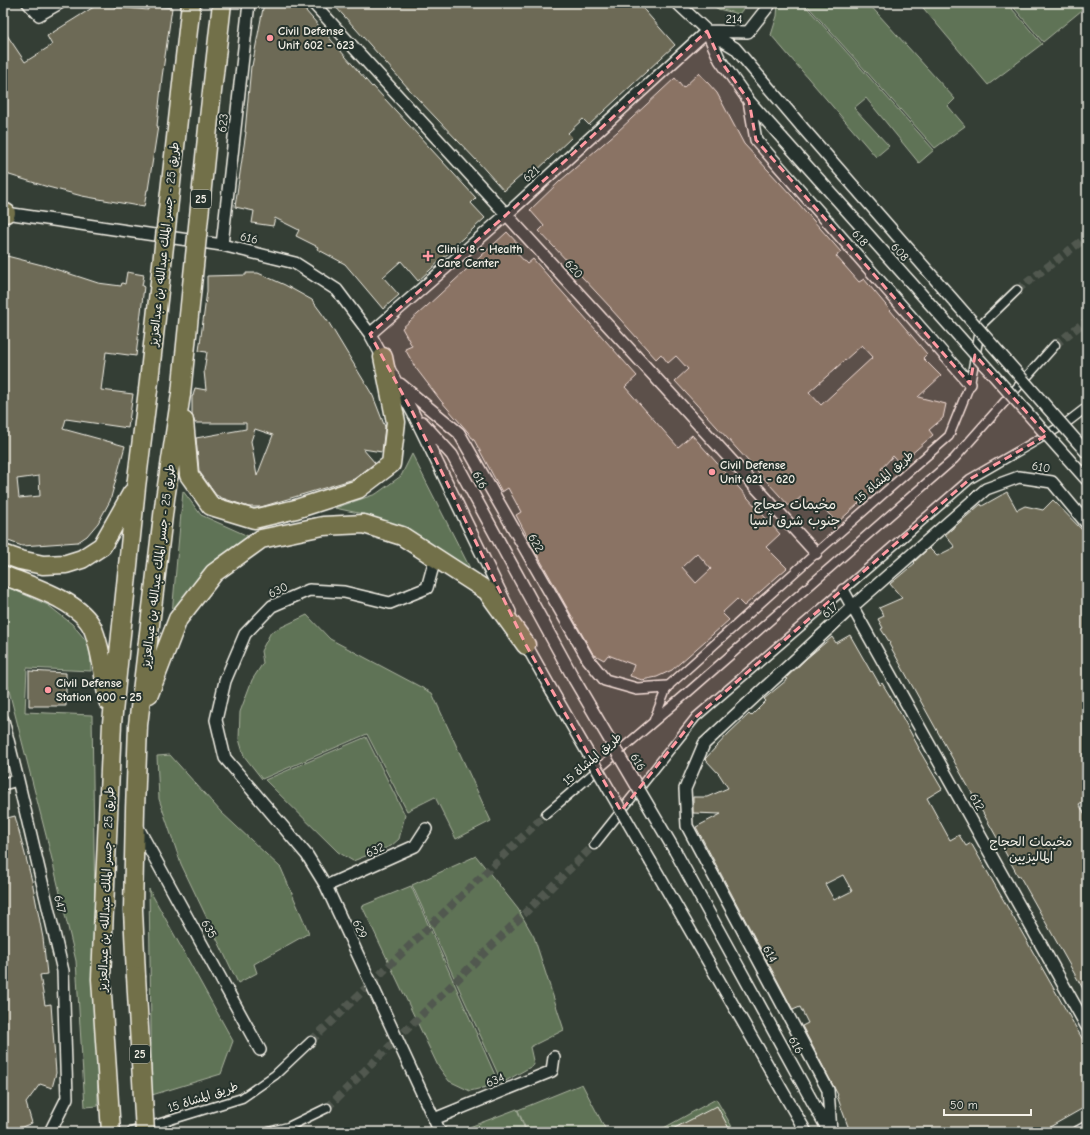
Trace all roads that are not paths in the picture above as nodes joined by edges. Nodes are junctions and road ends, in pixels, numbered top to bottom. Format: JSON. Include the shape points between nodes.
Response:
{"nodes":[{"id":1,"x":28,"y":3,"type":"edge"},
{"id":2,"x":60,"y":3,"type":"edge"},
{"id":3,"x":192,"y":3,"type":"edge"},
{"id":4,"x":222,"y":3,"type":"edge"},
{"id":5,"x":249,"y":3,"type":"edge"},
{"id":6,"x":313,"y":3,"type":"edge"},
{"id":7,"x":677,"y":3,"type":"edge"},
{"id":8,"x":769,"y":3,"type":"edge"},
{"id":9,"x":707,"y":31,"type":"junction"},
{"id":10,"x":749,"y":102,"type":"junction"},
{"id":11,"x":4,"y":213,"type":"edge"},
{"id":12,"x":506,"y":215,"type":"junction"},
{"id":13,"x":222,"y":246,"type":"junction"},
{"id":14,"x":1017,"y":290,"type":"tunnel mouth"},
{"id":15,"x":370,"y":334,"type":"junction"},
{"id":16,"x":1055,"y":345,"type":"tunnel mouth"},
{"id":17,"x":383,"y":357,"type":"junction"},
{"id":18,"x":395,"y":379,"type":"junction"},
{"id":19,"x":970,"y":384,"type":"junction"},
{"id":20,"x":181,"y":394,"type":"junction"},
{"id":21,"x":1087,"y":407,"type":"edge"},
{"id":22,"x":413,"y":413,"type":"junction"},
{"id":23,"x":1087,"y":453,"type":"edge"},
{"id":24,"x":1019,"y":476,"type":"joint"},
{"id":25,"x":1087,"y":480,"type":"edge"},
{"id":26,"x":136,"y":487,"type":"junction"},
{"id":27,"x":1087,"y":524,"type":"edge"},
{"id":28,"x":816,"y":553,"type":"junction"},
{"id":29,"x":3,"y":554,"type":"edge"},
{"id":30,"x":435,"y":559,"type":"junction"},
{"id":31,"x":3,"y":575,"type":"edge"},
{"id":32,"x":843,"y":590,"type":"junction"},
{"id":33,"x":852,"y":606,"type":"junction"},
{"id":34,"x":526,"y":645,"type":"junction"},
{"id":35,"x":667,"y":687,"type":"junction"},
{"id":36,"x":3,"y":720,"type":"edge"},
{"id":37,"x":653,"y":722,"type":"junction"},
{"id":38,"x":112,"y":723,"type":"junction"},
{"id":39,"x":138,"y":726,"type":"junction"},
{"id":40,"x":225,"y":758,"type":"joint"},
{"id":41,"x":18,"y":780,"type":"junction"},
{"id":42,"x":3,"y":784,"type":"edge"},
{"id":43,"x":685,"y":789,"type":"joint"},
{"id":44,"x":546,"y":814,"type":"tunnel mouth"},
{"id":45,"x":135,"y":822,"type":"junction"},
{"id":46,"x":426,"y":829,"type":"dead end"},
{"id":47,"x":594,"y":845,"type":"tunnel mouth"},
{"id":48,"x":326,"y":886,"type":"junction"},
{"id":49,"x":1087,"y":1027,"type":"edge"},
{"id":50,"x":311,"y":1041,"type":"tunnel mouth"},
{"id":51,"x":260,"y":1050,"type":"dead end"},
{"id":52,"x":554,"y":1057,"type":"dead end"},
{"id":53,"x":327,"y":1108,"type":"tunnel mouth"},
{"id":54,"x":434,"y":1119,"type":"junction"},
{"id":55,"x":1087,"y":1127,"type":"edge"},
{"id":56,"x":50,"y":1132,"type":"edge"},
{"id":57,"x":111,"y":1132,"type":"edge"},
{"id":58,"x":131,"y":1132,"type":"edge"},
{"id":59,"x":145,"y":1132,"type":"edge"},
{"id":60,"x":268,"y":1132,"type":"edge"},
{"id":61,"x":440,"y":1132,"type":"edge"},
{"id":62,"x":806,"y":1132,"type":"edge"},
{"id":63,"x":830,"y":1132,"type":"edge"},
{"id":64,"x":1078,"y":1132,"type":"edge"}],
"edges":[{"from":1,"to":2,"type":"street","via":[[39,15]]},
{"from":3,"to":26,"type":"main road","name":"طريق 25 - جسر الملك عبدالله بن عبدالعزيز","bridge":true},
{"from":4,"to":20,"type":"main road","name":"طريق 25 - جسر الملك عبدالله بن عبدالعزيز","number":"25","bridge":true},
{"from":5,"to":13,"type":"street","name":"623"},
{"from":6,"to":12,"type":"street","name":"620"},
{"from":7,"to":9,"type":"street","name":"608"},
{"from":8,"to":9,"type":"street","name":"214","via":[[748,32]]},
{"from":9,"to":10,"type":"street","name":"608","via":[[720,60]]},
{"from":9,"to":12,"type":"street","name":"621"},
{"from":9,"to":23,"type":"street","name":"608","bridge":true,"via":[[735,48]]},
{"from":10,"to":19,"type":"street","name":"618","via":[[756,140]]},
{"from":10,"to":25,"type":"street","name":"608","bridge":true},
{"from":11,"to":13,"type":"street","name":"616"},
{"from":12,"to":15,"type":"street","name":"621"},
{"from":12,"to":28,"type":"street","name":"620"},
{"from":13,"to":15,"type":"street","name":"616","via":[[295,263],[337,290]]},
{"from":14,"to":19,"type":"street","name":"طريق المشاة 15","via":[[981,325]]},
{"from":15,"to":17,"type":"street","name":"616"},
{"from":16,"to":37,"type":"street","name":"طريق المشاة 15","via":[[954,459]]},
{"from":17,"to":18,"type":"street","name":"616"},
{"from":17,"to":20,"type":"main road","via":[[396,422],[391,464],[358,489],[296,509],[254,519],[211,506],[189,474]]},
{"from":18,"to":22,"type":"street","name":"616"},
{"from":18,"to":35,"type":"street","name":"622","via":[[459,433],[588,659],[605,680],[637,689]]},
{"from":19,"to":28,"type":"street","name":"طريق المشاة 15","via":[[949,436]]},
{"from":20,"to":39,"type":"main road","name":"طريق 25 - جسر الملك عبدالله بن عبدالعزيز","number":"25","via":[[165,499]]},
{"from":21,"to":32,"type":"street","via":[[1066,424],[970,479]]},
{"from":22,"to":34,"type":"street","name":"616"},
{"from":22,"to":63,"type":"street","name":"616","bridge":true,"via":[[452,455],[574,679],[675,851]]},
{"from":24,"to":27,"type":"street","name":"610","via":[[1052,482]]},
{"from":24,"to":33,"type":"street","name":"617","via":[[986,489]]},
{"from":26,"to":29,"type":"main road","via":[[102,546],[82,559],[66,564],[43,565]]},
{"from":26,"to":38,"type":"main road","name":"طريق 25 - جسر الملك عبدالله بن عبدالعزيز"},
{"from":28,"to":35,"type":"street","name":"طريق المشاة 15"},
{"from":30,"to":34,"type":"main road","via":[[487,591]]},
{"from":30,"to":39,"type":"main road","via":[[402,536],[364,524],[323,526],[260,539],[214,573],[178,619]]},
{"from":30,"to":40,"type":"street","name":"630","via":[[428,588],[390,603],[344,592],[309,590],[272,606],[245,634],[225,681],[216,720]]},
{"from":31,"to":38,"type":"main road","via":[[64,601],[82,615],[92,628],[99,649]]},
{"from":32,"to":33,"type":"street","name":"612"},
{"from":32,"to":47,"type":"street","via":[[696,717]]},
{"from":33,"to":43,"type":"street","name":"617","via":[[704,744]]},
{"from":33,"to":49,"type":"street","name":"612"},
{"from":34,"to":62,"type":"street","name":"616","bridge":true},
{"from":35,"to":37,"type":"street","name":"طريق المشاة 15"},
{"from":36,"to":41,"type":"street","name":"647"},
{"from":37,"to":44,"type":"street","name":"طريق المشاة 15"},
{"from":38,"to":57,"type":"main road","name":"طريق 25 - جسر الملك عبدالله بن عبدالعزيز","via":[[101,979]]},
{"from":39,"to":45,"type":"main road","name":"طريق 25 - جسر الملك عبدالله بن عبدالعزيز","number":"25"},
{"from":40,"to":48,"type":"street","name":"629","via":[[307,855]]},
{"from":41,"to":42,"type":"street"},
{"from":41,"to":56,"type":"street","name":"647","via":[[62,971],[67,1098]]},
{"from":43,"to":63,"type":"street","name":"614","via":[[686,826],[828,1090]]},
{"from":45,"to":51,"type":"street","name":"635"},
{"from":45,"to":59,"type":"main road","name":"طريق 25 - جسر الملك عبدالله بن عبدالعزيز","number":"25","bridge":true,"via":[[133,910]]},
{"from":46,"to":48,"type":"street","name":"632","via":[[415,846]]},
{"from":48,"to":54,"type":"street","name":"629"},
{"from":50,"to":58,"type":"street","name":"طريق المشاة 15","via":[[275,1075],[242,1098]]},
{"from":52,"to":54,"type":"street","name":"634","via":[[552,1071]]},
{"from":53,"to":60,"type":"street","via":[[288,1127]]},
{"from":54,"to":61,"type":"street","name":"629"},
{"from":55,"to":64,"type":"street"}]}
